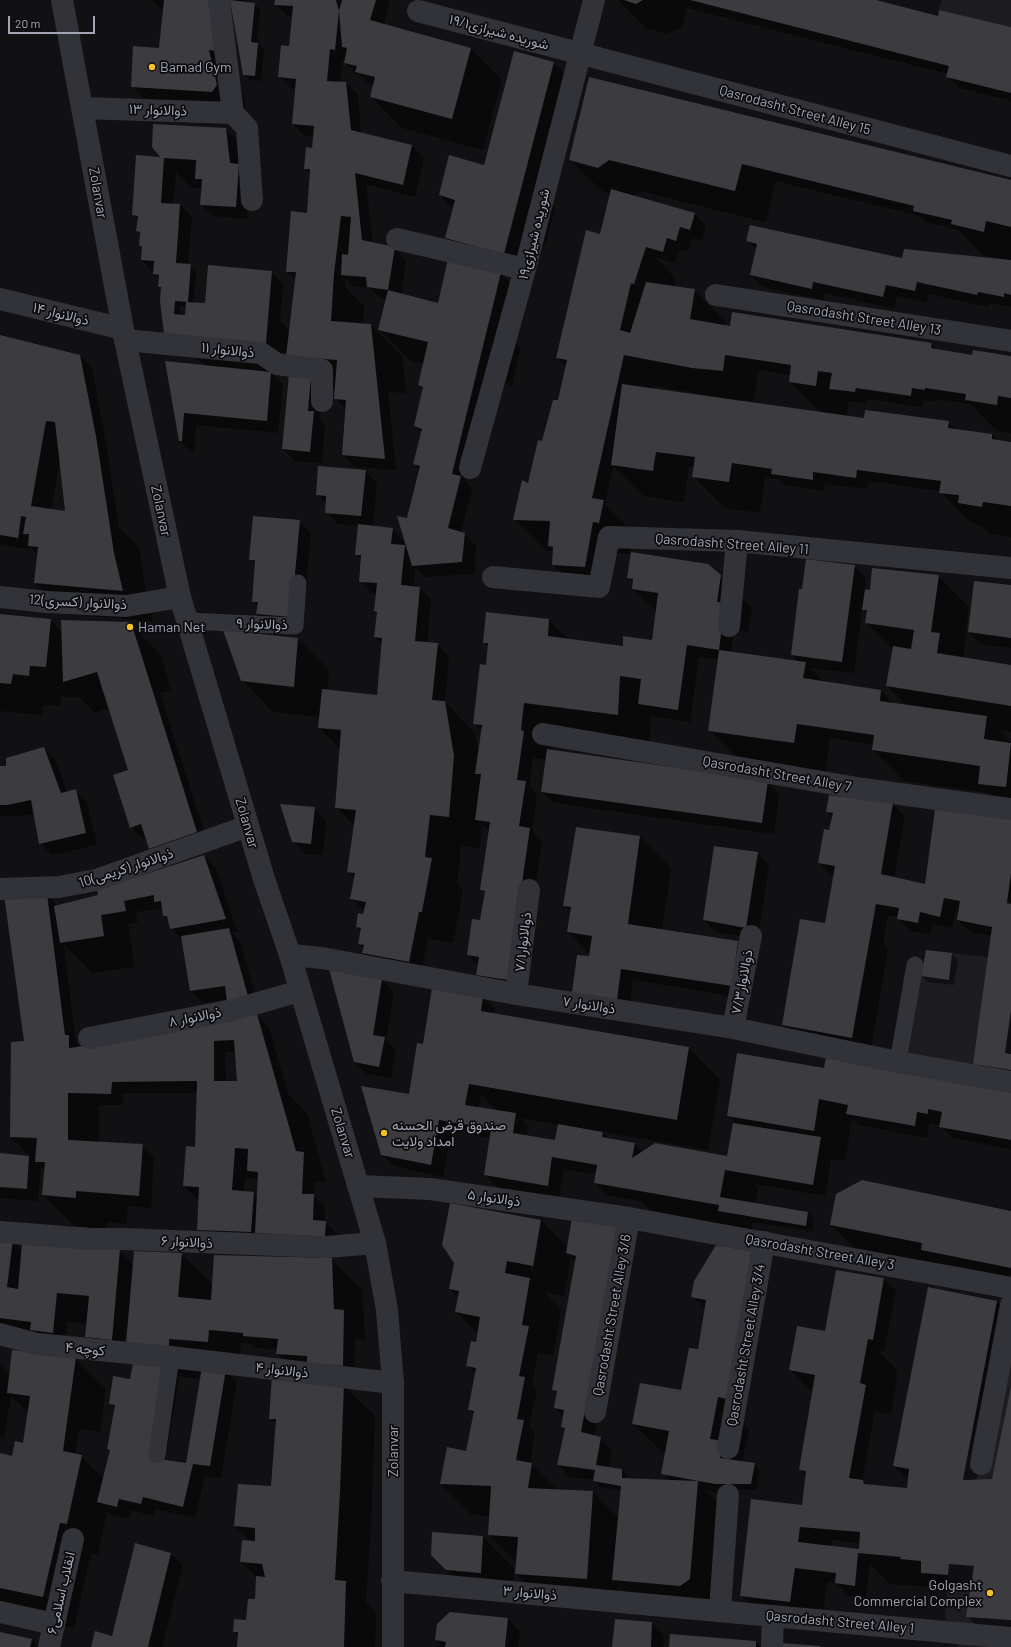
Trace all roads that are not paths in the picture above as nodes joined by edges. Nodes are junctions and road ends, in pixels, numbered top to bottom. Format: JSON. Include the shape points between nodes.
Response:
{"nodes":[{"id":1,"x":62,"y":0,"type":"edge"},
{"id":2,"x":219,"y":0,"type":"edge"},
{"id":3,"x":594,"y":0,"type":"edge"},
{"id":4,"x":418,"y":11,"type":"dead end"},
{"id":5,"x":579,"y":54,"type":"junction"},
{"id":6,"x":82,"y":108,"type":"junction"},
{"id":7,"x":233,"y":113,"type":"junction"},
{"id":8,"x":1011,"y":166,"type":"edge"},
{"id":9,"x":252,"y":200,"type":"dead end"},
{"id":10,"x":396,"y":239,"type":"dead end"},
{"id":11,"x":525,"y":269,"type":"junction"},
{"id":12,"x":716,"y":295,"type":"dead end"},
{"id":13,"x":0,"y":299,"type":"edge"},
{"id":14,"x":124,"y":334,"type":"junction"},
{"id":15,"x":1011,"y":341,"type":"edge"},
{"id":16,"x":322,"y":401,"type":"dead end"},
{"id":17,"x":470,"y":468,"type":"dead end"},
{"id":18,"x":737,"y":541,"type":"junction"},
{"id":19,"x":1011,"y":568,"type":"edge"},
{"id":20,"x":493,"y":577,"type":"dead end"},
{"id":21,"x":298,"y":583,"type":"dead end"},
{"id":22,"x":0,"y":597,"type":"edge"},
{"id":23,"x":180,"y":598,"type":"junction"},
{"id":24,"x":188,"y":621,"type":"junction"},
{"id":25,"x":728,"y":626,"type":"dead end"},
{"id":26,"x":543,"y":734,"type":"dead end"},
{"id":27,"x":1011,"y":809,"type":"edge"},
{"id":28,"x":248,"y":826,"type":"junction"},
{"id":29,"x":0,"y":889,"type":"edge"},
{"id":30,"x":529,"y":890,"type":"dead end"},
{"id":31,"x":751,"y":936,"type":"dead end"},
{"id":32,"x":290,"y":955,"type":"junction"},
{"id":33,"x":915,"y":965,"type":"dead end"},
{"id":34,"x":300,"y":991,"type":"junction"},
{"id":35,"x":516,"y":994,"type":"junction"},
{"id":36,"x":733,"y":1028,"type":"junction"},
{"id":37,"x":89,"y":1038,"type":"dead end"},
{"id":38,"x":893,"y":1061,"type":"junction"},
{"id":39,"x":1011,"y":1082,"type":"edge"},
{"id":40,"x":359,"y":1186,"type":"junction"},
{"id":41,"x":629,"y":1218,"type":"junction"},
{"id":42,"x":0,"y":1232,"type":"edge"},
{"id":43,"x":764,"y":1242,"type":"junction"},
{"id":44,"x":374,"y":1243,"type":"junction"},
{"id":45,"x":1011,"y":1288,"type":"edge"},
{"id":46,"x":1011,"y":1305,"type":"edge"},
{"id":47,"x":0,"y":1334,"type":"edge"},
{"id":48,"x":171,"y":1357,"type":"junction"},
{"id":49,"x":393,"y":1383,"type":"junction"},
{"id":50,"x":595,"y":1412,"type":"dead end"},
{"id":51,"x":728,"y":1448,"type":"dead end"},
{"id":52,"x":157,"y":1455,"type":"dead end"},
{"id":53,"x":981,"y":1464,"type":"dead end"},
{"id":54,"x":728,"y":1495,"type":"dead end"},
{"id":55,"x":73,"y":1540,"type":"dead end"},
{"id":56,"x":392,"y":1580,"type":"junction"},
{"id":57,"x":668,"y":1606,"type":"joint"},
{"id":58,"x":720,"y":1610,"type":"junction"},
{"id":59,"x":0,"y":1612,"type":"edge"},
{"id":60,"x":773,"y":1616,"type":"junction"},
{"id":61,"x":54,"y":1624,"type":"junction"},
{"id":62,"x":1011,"y":1638,"type":"edge"},
{"id":63,"x":49,"y":1647,"type":"edge"},
{"id":64,"x":394,"y":1647,"type":"edge"},
{"id":65,"x":772,"y":1647,"type":"edge"}],
"edges":[{"from":1,"to":6,"type":"street","name":"Zolanvar"},
{"from":2,"to":7,"type":"street"},
{"from":3,"to":5,"type":"street","name":"شوریده شیرازی۱۹"},
{"from":4,"to":5,"type":"street","name":"شوریده شیرازی۱۹/۱"},
{"from":5,"to":8,"type":"street","name":"Qasrodasht Street Alley 15"},
{"from":5,"to":11,"type":"street","name":"شوریده شیرازی۱۹"},
{"from":6,"to":7,"type":"street","name":"ذوالانوار ۱۳"},
{"from":6,"to":14,"type":"street","name":"Zolanvar"},
{"from":7,"to":9,"type":"street","via":[[247,128]]},
{"from":10,"to":11,"type":"street"},
{"from":11,"to":17,"type":"street","name":"شوریده شیرازی۱۹"},
{"from":12,"to":15,"type":"street","name":"Qasrodasht Street Alley 13"},
{"from":13,"to":14,"type":"street","name":"ذوالانوار ۱۴"},
{"from":14,"to":16,"type":"street","name":"ذوالانوار ۱۱","via":[[261,352],[277,364],[322,370]]},
{"from":14,"to":23,"type":"street","name":"Zolanvar"},
{"from":18,"to":19,"type":"street","name":"Qasrodasht Street Alley 11"},
{"from":18,"to":20,"type":"street","name":"Qasrodasht Street Alley 11","via":[[609,538],[599,587]]},
{"from":18,"to":25,"type":"street"},
{"from":21,"to":24,"type":"lane","name":"ذوالانوار ۹","via":[[295,626]]},
{"from":22,"to":23,"type":"street","name":"12ذوالانوار (کسری)","via":[[126,606]]},
{"from":23,"to":24,"type":"street","name":"Zolanvar"},
{"from":24,"to":28,"type":"street","name":"Zolanvar"},
{"from":26,"to":27,"type":"street","name":"Qasrodasht Street Alley 7","via":[[862,789]]},
{"from":28,"to":29,"type":"street","name":"10ذوالانوار (کریمی)","via":[[96,880],[60,887]]},
{"from":28,"to":32,"type":"street","name":"Zolanvar"},
{"from":30,"to":35,"type":"street","name":"ذوالانوار۷/۱"},
{"from":31,"to":36,"type":"street","name":"ذوالانوار۷/۳"},
{"from":32,"to":34,"type":"street","name":"Zolanvar"},
{"from":32,"to":35,"type":"street","name":"ذوالانوار ۷","via":[[322,958]]},
{"from":33,"to":38,"type":"lane"},
{"from":34,"to":37,"type":"street","name":"ذوالانوار ۸","via":[[233,1010]]},
{"from":34,"to":40,"type":"street","name":"Zolanvar"},
{"from":35,"to":36,"type":"street","name":"ذوالانوار ۷"},
{"from":36,"to":38,"type":"street","name":"ذوالانوار ۷"},
{"from":38,"to":39,"type":"street","name":"ذوالانوار ۷"},
{"from":40,"to":41,"type":"street","name":"ذوالانوار ۵","via":[[430,1189]]},
{"from":40,"to":44,"type":"street","name":"Zolanvar"},
{"from":41,"to":43,"type":"street","name":"Qasrodasht Street Alley 3"},
{"from":41,"to":50,"type":"street","name":"Qasrodasht Street Alley 3/6"},
{"from":42,"to":44,"type":"street","name":"ذوالانوار ۶","via":[[90,1239],[319,1247]]},
{"from":43,"to":45,"type":"street","name":"Qasrodasht Street Alley 3"},
{"from":43,"to":51,"type":"street","name":"Qasrodasht Street Alley 3/4"},
{"from":44,"to":49,"type":"street","name":"Zolanvar","via":[[387,1310]]},
{"from":46,"to":53,"type":"street"},
{"from":47,"to":48,"type":"street","name":"کوچه ۴","via":[[37,1344]]},
{"from":48,"to":49,"type":"street","name":"ذوالانوار ۴"},
{"from":48,"to":52,"type":"lane"},
{"from":49,"to":56,"type":"street","name":"Zolanvar"},
{"from":54,"to":58,"type":"street"},
{"from":55,"to":61,"type":"street","name":"انقلاب اسلامی۶"},
{"from":56,"to":57,"type":"street","name":"ذوالانوار ۳"},
{"from":56,"to":64,"type":"street","name":"Zolanvar"},
{"from":57,"to":58,"type":"street","name":"Qasrodasht Street Alley 1"},
{"from":58,"to":60,"type":"street","name":"Qasrodasht Street Alley 1"},
{"from":59,"to":61,"type":"street"},
{"from":60,"to":62,"type":"street","name":"Qasrodasht Street Alley 1"},
{"from":60,"to":65,"type":"street"},
{"from":61,"to":63,"type":"street","name":"انقلاب اسلامی۶"}]}
